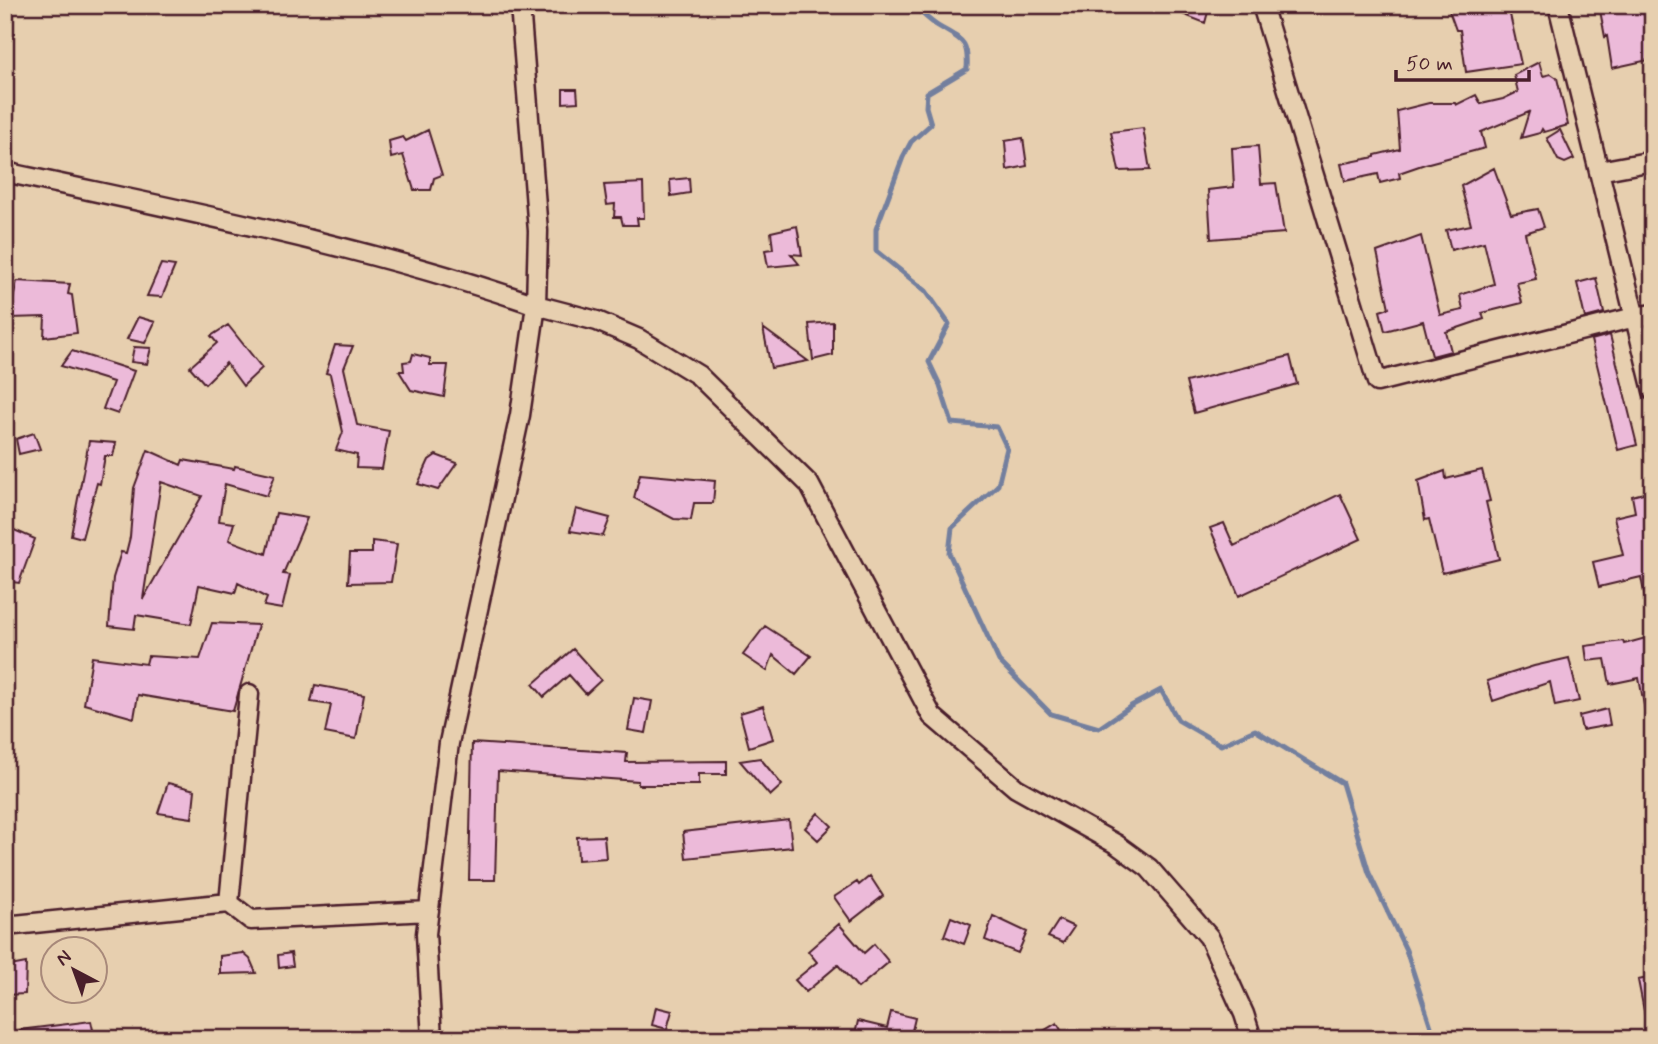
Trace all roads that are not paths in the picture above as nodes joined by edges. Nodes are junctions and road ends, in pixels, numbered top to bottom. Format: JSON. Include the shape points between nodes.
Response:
{"nodes":[{"id":1,"x":520,"y":5,"type":"edge"},
{"id":2,"x":1262,"y":5,"type":"edge"},
{"id":3,"x":1558,"y":5,"type":"edge"},
{"id":4,"x":1653,"y":161,"type":"edge"},
{"id":5,"x":1599,"y":171,"type":"junction"},
{"id":6,"x":5,"y":172,"type":"edge"},
{"id":7,"x":536,"y":305,"type":"junction"},
{"id":8,"x":1644,"y":316,"type":"edge"},
{"id":9,"x":1653,"y":391,"type":"edge"},
{"id":10,"x":249,"y":694,"type":"dead end"},
{"id":11,"x":229,"y":903,"type":"junction"},
{"id":12,"x":429,"y":911,"type":"junction"},
{"id":13,"x":5,"y":926,"type":"edge"},
{"id":14,"x":432,"y":1039,"type":"edge"},
{"id":15,"x":1252,"y":1039,"type":"edge"}],
"edges":[{"from":1,"to":7,"type":"street","via":[[538,230]]},
{"from":2,"to":8,"type":"street","via":[[1377,382]]},
{"from":3,"to":5,"type":"street"},
{"from":4,"to":5,"type":"street"},
{"from":5,"to":8,"type":"street"},
{"from":6,"to":7,"type":"street","via":[[457,278]]},
{"from":7,"to":12,"type":"street","via":[[520,415],[449,743]]},
{"from":7,"to":15,"type":"street","via":[[597,321],[639,339],[698,375],[810,484],[932,716],[1016,788],[1116,844],[1149,868],[1209,937]]},
{"from":8,"to":9,"type":"street"},
{"from":10,"to":11,"type":"street"},
{"from":11,"to":12,"type":"street","via":[[251,920]]},
{"from":11,"to":13,"type":"street"},
{"from":12,"to":14,"type":"street","via":[[426,934]]}]}
